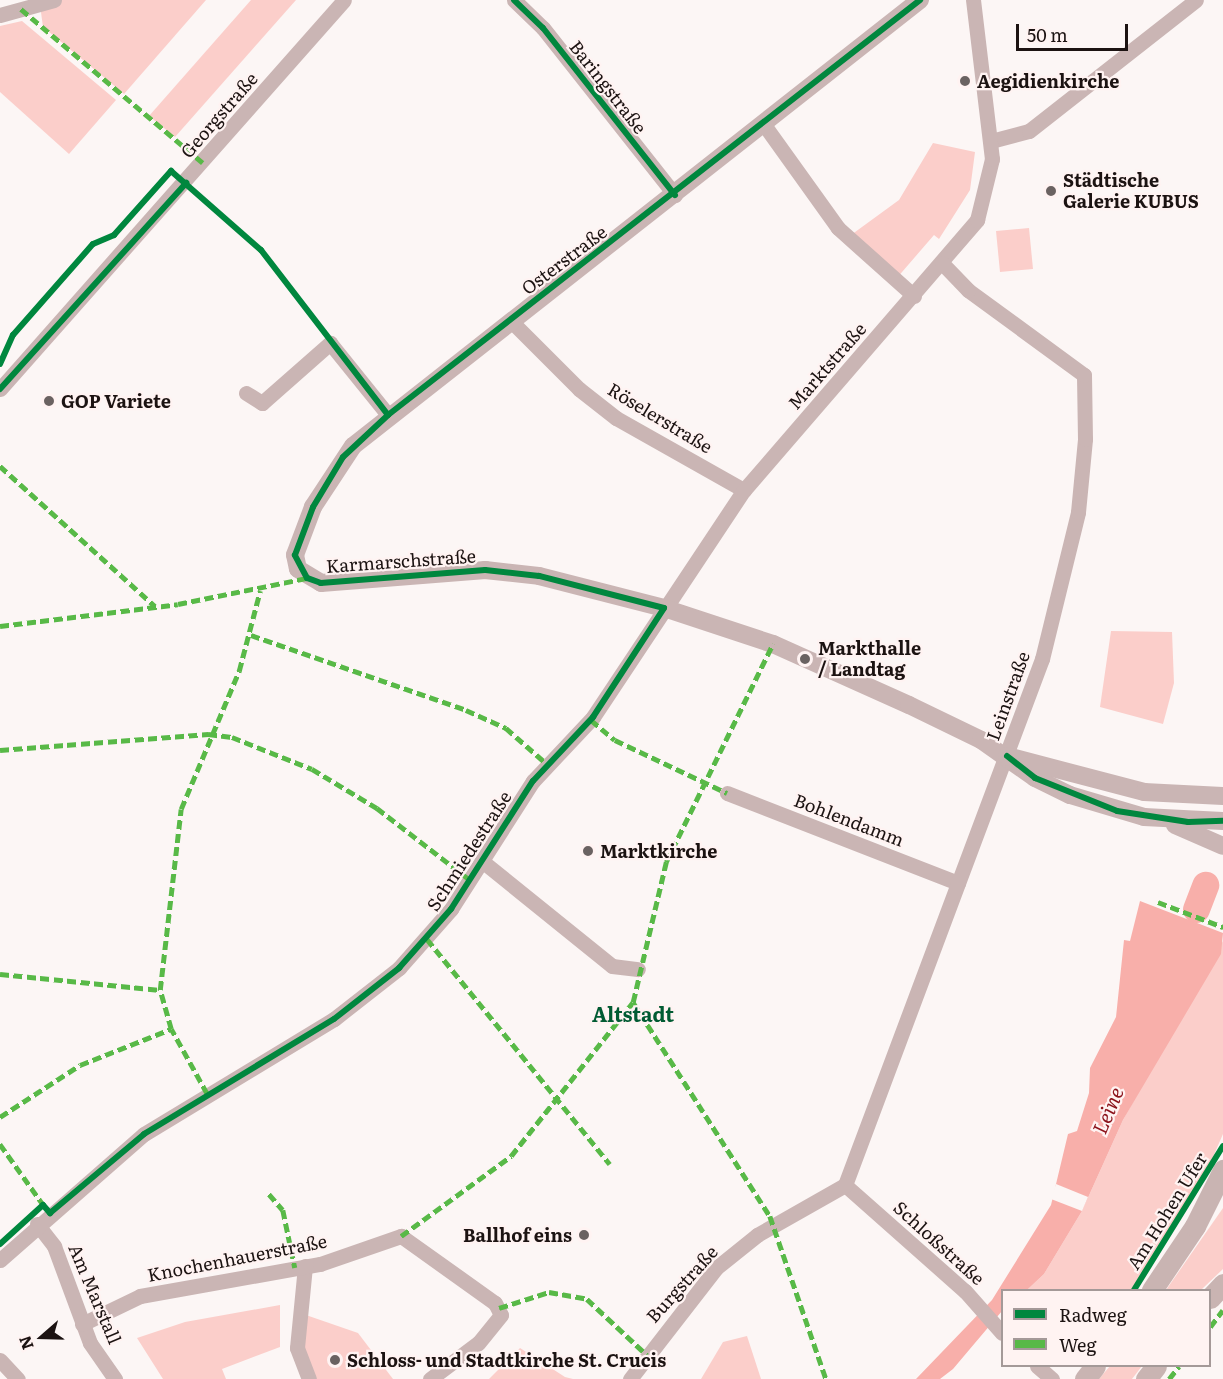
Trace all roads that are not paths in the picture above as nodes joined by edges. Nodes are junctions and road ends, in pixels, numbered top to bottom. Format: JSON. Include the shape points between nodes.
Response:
{"nodes":[{"id":1,"x":344,"y":0,"type":"edge"},
{"id":2,"x":514,"y":0,"type":"edge"},
{"id":3,"x":920,"y":0,"type":"edge"},
{"id":4,"x":973,"y":0,"type":"edge"},
{"id":5,"x":1196,"y":0,"type":"edge"},
{"id":6,"x":44,"y":1,"type":"edge"},
{"id":7,"x":0,"y":15,"type":"edge"},
{"id":8,"x":765,"y":126,"type":"junction"},
{"id":9,"x":991,"y":141,"type":"junction"},
{"id":10,"x":675,"y":195,"type":"junction"},
{"id":11,"x":942,"y":263,"type":"junction"},
{"id":12,"x":914,"y":296,"type":"junction"},
{"id":13,"x":510,"y":320,"type":"junction"},
{"id":14,"x":0,"y":389,"type":"edge"},
{"id":15,"x":246,"y":393,"type":"dead end"},
{"id":16,"x":388,"y":415,"type":"junction"},
{"id":17,"x":744,"y":490,"type":"junction"},
{"id":18,"x":295,"y":555,"type":"joint"},
{"id":19,"x":664,"y":608,"type":"junction"},
{"id":20,"x":1007,"y":756,"type":"junction"},
{"id":21,"x":727,"y":793,"type":"dead end"},
{"id":22,"x":1223,"y":796,"type":"edge"},
{"id":23,"x":1163,"y":819,"type":"junction"},
{"id":24,"x":1223,"y":821,"type":"edge"},
{"id":25,"x":1223,"y":846,"type":"edge"},
{"id":26,"x":482,"y":861,"type":"junction"},
{"id":27,"x":958,"y":883,"type":"junction"},
{"id":28,"x":638,"y":969,"type":"dead end"},
{"id":29,"x":1223,"y":1170,"type":"edge"},
{"id":30,"x":845,"y":1185,"type":"junction"},
{"id":31,"x":1223,"y":1192,"type":"edge"},
{"id":32,"x":37,"y":1224,"type":"junction"},
{"id":33,"x":1195,"y":1226,"type":"junction"},
{"id":34,"x":0,"y":1260,"type":"edge"},
{"id":35,"x":305,"y":1266,"type":"junction"},
{"id":36,"x":1223,"y":1284,"type":"edge"},
{"id":37,"x":1153,"y":1289,"type":"edge"},
{"id":38,"x":1211,"y":1296,"type":"edge"},
{"id":39,"x":82,"y":1324,"type":"junction"},
{"id":40,"x":997,"y":1328,"type":"edge"},
{"id":41,"x":0,"y":1360,"type":"edge"},
{"id":42,"x":1039,"y":1367,"type":"edge"},
{"id":43,"x":18,"y":1379,"type":"edge"},
{"id":44,"x":115,"y":1379,"type":"edge"},
{"id":45,"x":309,"y":1379,"type":"edge"},
{"id":46,"x":430,"y":1379,"type":"edge"},
{"id":47,"x":630,"y":1379,"type":"edge"},
{"id":48,"x":1052,"y":1379,"type":"edge"}],
"edges":[{"from":1,"to":14,"type":"street","name":"Georgstraße"},
{"from":2,"to":10,"type":"street","name":"Baringstraße","via":[[543,28]]},
{"from":3,"to":8,"type":"street","name":"Osterstraße"},
{"from":4,"to":9,"type":"street","name":"Marktstraße"},
{"from":5,"to":9,"type":"street","via":[[1029,131]]},
{"from":6,"to":7,"type":"street"},
{"from":8,"to":10,"type":"street","name":"Osterstraße"},
{"from":8,"to":12,"type":"street","via":[[838,228]]},
{"from":9,"to":11,"type":"street","name":"Marktstraße","via":[[986,200]]},
{"from":10,"to":13,"type":"street","name":"Osterstraße"},
{"from":11,"to":12,"type":"street","name":"Marktstraße"},
{"from":11,"to":20,"type":"street","name":"Leinstraße","via":[[969,290],[1084,375],[1085,439],[1075,522],[1042,659]]},
{"from":12,"to":17,"type":"street","name":"Marktstraße"},
{"from":13,"to":16,"type":"street","name":"Osterstraße"},
{"from":13,"to":17,"type":"street","name":"Röselerstraße","via":[[579,389],[616,418]]},
{"from":15,"to":16,"type":"street","via":[[262,403],[330,343]]},
{"from":16,"to":18,"type":"street","name":"Osterstraße","via":[[353,446],[326,481]]},
{"from":17,"to":19,"type":"street","name":"Marktstraße"},
{"from":18,"to":19,"type":"street","name":"Karmarschstraße","via":[[303,574],[321,583],[485,570],[539,576]]},
{"from":19,"to":20,"type":"street","name":"Karmarschstraße","via":[[808,658]]},
{"from":19,"to":26,"type":"street","name":"Schmiedestraße","via":[[593,717],[532,781]]},
{"from":20,"to":22,"type":"street","name":"Karmarschstraße","via":[[1144,792]]},
{"from":20,"to":23,"type":"street","name":"Karmarschstraße","via":[[1035,778],[1070,795],[1117,812]]},
{"from":20,"to":27,"type":"street","name":"Leinstraße"},
{"from":21,"to":27,"type":"street","name":"Bohlendamm"},
{"from":23,"to":24,"type":"street","name":"Karmarschstraße"},
{"from":23,"to":25,"type":"street"},
{"from":26,"to":28,"type":"street","via":[[612,966]]},
{"from":26,"to":32,"type":"street","name":"Schmiedestraße","via":[[451,909],[399,968],[334,1019],[144,1134]]},
{"from":27,"to":30,"type":"street","name":"Leinstraße"},
{"from":29,"to":33,"type":"main road"},
{"from":30,"to":40,"type":"street","name":"Schloßstraße","via":[[977,1305]]},
{"from":30,"to":47,"type":"street","name":"Burgstraße","via":[[774,1226],[716,1268]]},
{"from":31,"to":33,"type":"main road"},
{"from":32,"to":34,"type":"street","name":"Schmiedestraße"},
{"from":32,"to":39,"type":"street","name":"Am Marstall","via":[[54,1246]]},
{"from":33,"to":37,"type":"main road"},
{"from":35,"to":39,"type":"street","name":"Knochenhauerstraße","via":[[140,1296]]},
{"from":35,"to":45,"type":"street","via":[[297,1348]]},
{"from":35,"to":46,"type":"street","name":"Knochenhauerstraße","via":[[401,1236],[499,1308],[498,1321],[478,1343]]},
{"from":36,"to":38,"type":"main road"},
{"from":39,"to":44,"type":"street","name":"Am Marstall"},
{"from":41,"to":43,"type":"street"},
{"from":42,"to":48,"type":"street"}]}
